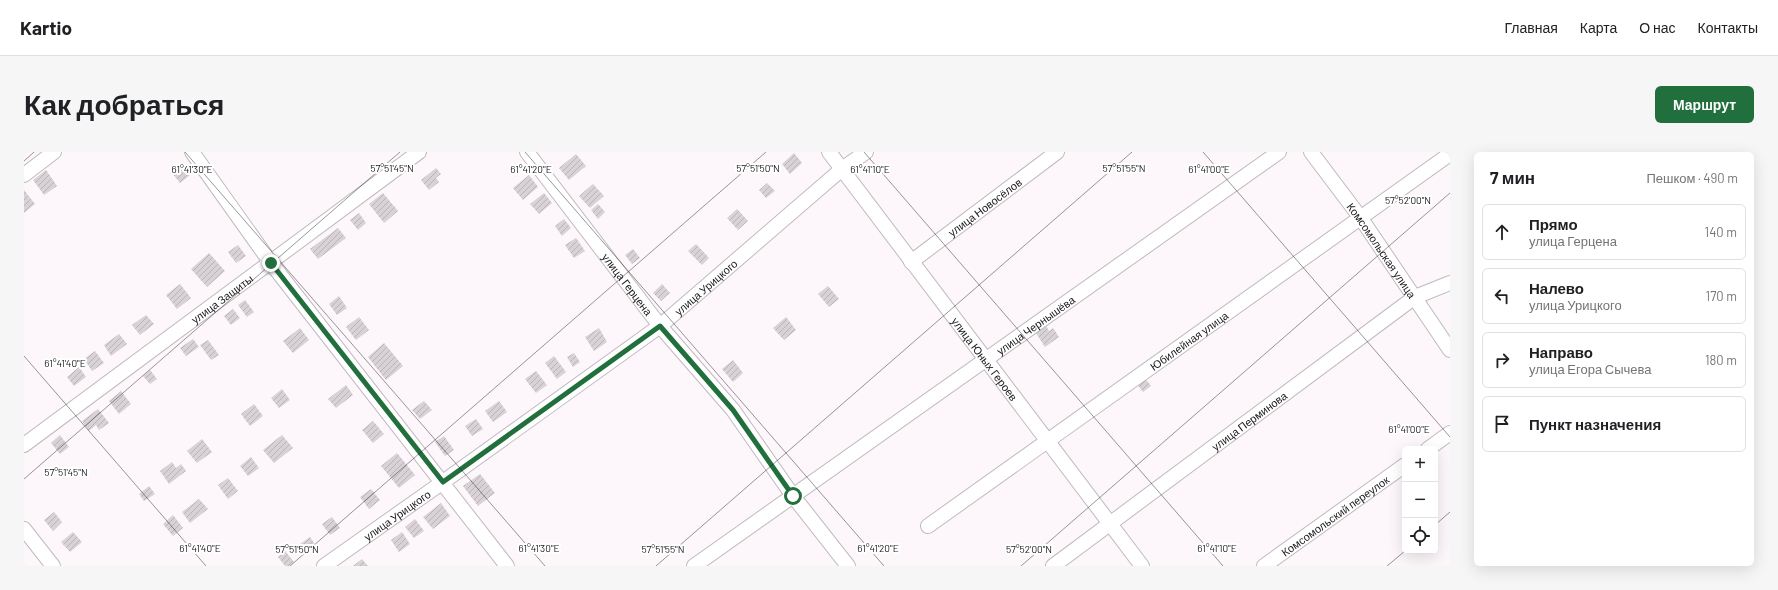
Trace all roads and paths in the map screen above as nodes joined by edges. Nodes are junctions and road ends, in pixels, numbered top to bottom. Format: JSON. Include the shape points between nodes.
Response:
{"nodes":[{"id":1,"x":54,"y":152,"type":"edge"},
{"id":2,"x":192,"y":152,"type":"edge"},
{"id":3,"x":419,"y":152,"type":"edge"},
{"id":4,"x":527,"y":152,"type":"edge"},
{"id":5,"x":829,"y":152,"type":"edge"},
{"id":6,"x":866,"y":152,"type":"edge"},
{"id":7,"x":1057,"y":152,"type":"edge"},
{"id":8,"x":1278,"y":152,"type":"edge"},
{"id":9,"x":1311,"y":152,"type":"edge"},
{"id":10,"x":1450,"y":154,"type":"edge"},
{"id":11,"x":842,"y":169,"type":"junction"},
{"id":12,"x":24,"y":175,"type":"edge"},
{"id":13,"x":1360,"y":217,"type":"junction"},
{"id":14,"x":911,"y":262,"type":"junction"},
{"id":15,"x":271,"y":263,"type":"junction"},
{"id":16,"x":1450,"y":283,"type":"edge"},
{"id":17,"x":1415,"y":297,"type":"junction"},
{"id":18,"x":660,"y":326,"type":"junction"},
{"id":19,"x":1450,"y":350,"type":"edge"},
{"id":20,"x":985,"y":359,"type":"junction"},
{"id":21,"x":1450,"y":433,"type":"edge"},
{"id":22,"x":1046,"y":441,"type":"junction"},
{"id":23,"x":24,"y":445,"type":"edge"},
{"id":24,"x":1432,"y":446,"type":"edge"},
{"id":25,"x":1402,"y":467,"type":"edge"},
{"id":26,"x":443,"y":482,"type":"junction"},
{"id":27,"x":793,"y":496,"type":"junction"},
{"id":28,"x":1110,"y":525,"type":"junction"},
{"id":29,"x":928,"y":526,"type":"dead end"},
{"id":30,"x":24,"y":529,"type":"edge"},
{"id":31,"x":53,"y":566,"type":"edge"},
{"id":32,"x":324,"y":566,"type":"edge"},
{"id":33,"x":507,"y":566,"type":"edge"},
{"id":34,"x":694,"y":566,"type":"edge"},
{"id":35,"x":848,"y":566,"type":"edge"},
{"id":36,"x":1053,"y":566,"type":"edge"},
{"id":37,"x":1142,"y":566,"type":"edge"},
{"id":38,"x":1264,"y":566,"type":"edge"}],
"edges":[{"from":1,"to":12,"type":"street"},
{"from":2,"to":15,"type":"street"},
{"from":3,"to":15,"type":"street","name":"улица Защиты"},
{"from":4,"to":18,"type":"street","name":"улица Герцена"},
{"from":5,"to":11,"type":"street","name":"улица Юных Героев"},
{"from":6,"to":11,"type":"street","name":"улица Урицкого"},
{"from":7,"to":14,"type":"street","name":"улица Новосёлов"},
{"from":8,"to":20,"type":"street","name":"улица Чернышёва"},
{"from":9,"to":13,"type":"street","name":"Комсомольская улица"},
{"from":10,"to":13,"type":"street","name":"Юбилейная улица"},
{"from":11,"to":14,"type":"street","name":"улица Юных Героев"},
{"from":11,"to":18,"type":"street","name":"улица Урицкого"},
{"from":13,"to":17,"type":"street","name":"Комсомольская улица"},
{"from":13,"to":22,"type":"street","name":"Юбилейная улица"},
{"from":14,"to":20,"type":"street","name":"улица Юных Героев"},
{"from":15,"to":23,"type":"street","name":"улица Защиты"},
{"from":15,"to":26,"type":"street"},
{"from":16,"to":17,"type":"street","name":"улица Перминова"},
{"from":17,"to":19,"type":"street","name":"Комсомольская улица"},
{"from":17,"to":28,"type":"street","name":"улица Перминова"},
{"from":18,"to":26,"type":"street","name":"улица Урицкого"},
{"from":18,"to":27,"type":"street","name":"улица Герцена","via":[[733,410]]},
{"from":20,"to":22,"type":"street","name":"улица Юных Героев"},
{"from":20,"to":27,"type":"street","name":"улица Чернышёва"},
{"from":21,"to":24,"type":"street"},
{"from":22,"to":28,"type":"street","name":"улица Юных Героев"},
{"from":22,"to":29,"type":"street","name":"Юбилейная улица"},
{"from":25,"to":38,"type":"street","name":"Комсомольский переулок"},
{"from":26,"to":32,"type":"street","name":"улица Урицкого"},
{"from":26,"to":33,"type":"street"},
{"from":27,"to":34,"type":"street","name":"улица Чернышёва"},
{"from":27,"to":35,"type":"street","name":"улица Герцена"},
{"from":28,"to":36,"type":"street","name":"улица Перминова"},
{"from":28,"to":37,"type":"street","name":"улица Юных Героев"},
{"from":30,"to":31,"type":"street"}]}
